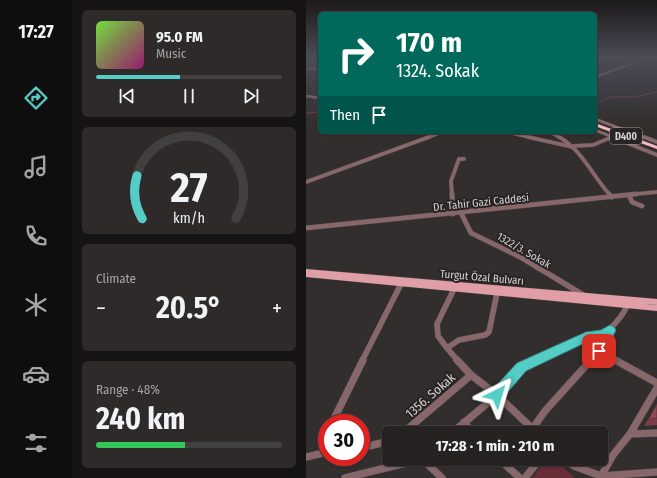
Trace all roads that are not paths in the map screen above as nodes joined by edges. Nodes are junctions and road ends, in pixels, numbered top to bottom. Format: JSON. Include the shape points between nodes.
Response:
{"nodes":[{"id":1,"x":306,"y":96,"type":"edge"},
{"id":2,"x":318,"y":98,"type":"edge"},
{"id":3,"x":597,"y":122,"type":"edge"},
{"id":4,"x":597,"y":122,"type":"edge"},
{"id":5,"x":597,"y":131,"type":"edge"},
{"id":6,"x":438,"y":134,"type":"edge"},
{"id":7,"x":514,"y":134,"type":"edge"},
{"id":8,"x":552,"y":134,"type":"edge"},
{"id":9,"x":612,"y":137,"type":"junction"},
{"id":10,"x":657,"y":142,"type":"edge"},
{"id":11,"x":574,"y":147,"type":"junction"},
{"id":12,"x":657,"y":147,"type":"edge"},
{"id":13,"x":657,"y":154,"type":"edge"},
{"id":14,"x":464,"y":159,"type":"dead end"},
{"id":15,"x":306,"y":182,"type":"edge"},
{"id":16,"x":657,"y":192,"type":"edge"},
{"id":17,"x":629,"y":195,"type":"junction"},
{"id":18,"x":612,"y":197,"type":"junction"},
{"id":19,"x":642,"y":206,"type":"dead end"},
{"id":20,"x":462,"y":213,"type":"junction"},
{"id":21,"x":453,"y":214,"type":"junction"},
{"id":22,"x":306,"y":228,"type":"edge"},
{"id":23,"x":306,"y":271,"type":"edge"},
{"id":24,"x":306,"y":275,"type":"edge"},
{"id":25,"x":401,"y":284,"type":"junction"},
{"id":26,"x":454,"y":289,"type":"junction"},
{"id":27,"x":497,"y":293,"type":"junction"},
{"id":28,"x":585,"y":296,"type":"junction"},
{"id":29,"x":657,"y":302,"type":"edge"},
{"id":30,"x":626,"y":305,"type":"junction"},
{"id":31,"x":657,"y":308,"type":"edge"},
{"id":32,"x":610,"y":330,"type":"junction"},
{"id":33,"x":447,"y":348,"type":"junction"},
{"id":34,"x":599,"y":351,"type":"junction"},
{"id":35,"x":471,"y":375,"type":"junction"},
{"id":36,"x":657,"y":382,"type":"edge"},
{"id":37,"x":657,"y":388,"type":"edge"},
{"id":38,"x":497,"y":395,"type":"junction"},
{"id":39,"x":336,"y":414,"type":"edge"},
{"id":40,"x":464,"y":422,"type":"junction"},
{"id":41,"x":411,"y":426,"type":"edge"},
{"id":42,"x":460,"y":426,"type":"edge"},
{"id":43,"x":467,"y":426,"type":"edge"},
{"id":44,"x":530,"y":426,"type":"edge"},
{"id":45,"x":538,"y":426,"type":"edge"},
{"id":46,"x":657,"y":433,"type":"edge"},
{"id":47,"x":630,"y":434,"type":"junction"},
{"id":48,"x":382,"y":443,"type":"edge"},
{"id":49,"x":370,"y":446,"type":"edge"},
{"id":50,"x":318,"y":454,"type":"edge"},
{"id":51,"x":306,"y":457,"type":"edge"},
{"id":52,"x":397,"y":466,"type":"edge"},
{"id":53,"x":427,"y":466,"type":"edge"},
{"id":54,"x":507,"y":466,"type":"edge"},
{"id":55,"x":534,"y":466,"type":"edge"},
{"id":56,"x":574,"y":466,"type":"edge"},
{"id":57,"x":657,"y":472,"type":"edge"},
{"id":58,"x":370,"y":475,"type":"edge"},
{"id":59,"x":636,"y":476,"type":"edge"},
{"id":60,"x":600,"y":477,"type":"edge"},
{"id":61,"x":346,"y":478,"type":"edge"},
{"id":62,"x":442,"y":478,"type":"edge"},
{"id":63,"x":520,"y":478,"type":"edge"},
{"id":64,"x":525,"y":478,"type":"edge"}],
"edges":[{"from":1,"to":2,"type":"street"},
{"from":3,"to":10,"type":"street"},
{"from":4,"to":12,"type":"highway","number":"D400"},
{"from":5,"to":9,"type":"street"},
{"from":6,"to":15,"type":"street"},
{"from":7,"to":11,"type":"street"},
{"from":8,"to":11,"type":"street"},
{"from":9,"to":11,"type":"street","via":[[593,145]]},
{"from":9,"to":13,"type":"street"},
{"from":11,"to":18,"type":"street"},
{"from":14,"to":21,"type":"street","via":[[459,159],[451,181]]},
{"from":16,"to":17,"type":"street","name":"Dr. Tahir Gazi Caddesi"},
{"from":17,"to":18,"type":"street","name":"Dr. Tahir Gazi Caddesi"},
{"from":17,"to":19,"type":"street","via":[[632,202]]},
{"from":18,"to":20,"type":"street","name":"Dr. Tahir Gazi Caddesi"},
{"from":20,"to":21,"type":"street","name":"Dr. Tahir Gazi Caddesi"},
{"from":20,"to":28,"type":"street","name":"1322/3. Sokak","via":[[471,233],[520,257]]},
{"from":21,"to":22,"type":"street","name":"Dr. Tahir Gazi Caddesi"},
{"from":23,"to":28,"type":"main road","name":"Turgut Özal Bulvarı"},
{"from":24,"to":25,"type":"main road"},
{"from":25,"to":26,"type":"main road"},
{"from":25,"to":39,"type":"street"},
{"from":26,"to":27,"type":"main road"},
{"from":26,"to":33,"type":"street","via":[[437,324],[438,336]]},
{"from":27,"to":30,"type":"main road"},
{"from":27,"to":33,"type":"street","via":[[489,332],[459,340]]},
{"from":28,"to":29,"type":"main road","name":"Turgut Özal Bulvarı"},
{"from":30,"to":31,"type":"main road"},
{"from":30,"to":32,"type":"street","via":[[625,312]]},
{"from":32,"to":34,"type":"street"},
{"from":32,"to":38,"type":"street","via":[[603,334],[590,335],[521,367]]},
{"from":33,"to":35,"type":"street"},
{"from":34,"to":36,"type":"street"},
{"from":34,"to":45,"type":"street","via":[[545,411]]},
{"from":35,"to":38,"type":"street"},
{"from":35,"to":41,"type":"street","name":"1356. Sokak"},
{"from":37,"to":47,"type":"street"},
{"from":38,"to":40,"type":"street"},
{"from":38,"to":44,"type":"street"},
{"from":40,"to":42,"type":"street"},
{"from":40,"to":43,"type":"street"},
{"from":46,"to":47,"type":"street"},
{"from":47,"to":60,"type":"street"},
{"from":48,"to":49,"type":"street"},
{"from":50,"to":51,"type":"street"},
{"from":52,"to":58,"type":"street"},
{"from":53,"to":62,"type":"street"},
{"from":54,"to":63,"type":"street"},
{"from":55,"to":64,"type":"street"},
{"from":56,"to":60,"type":"street"},
{"from":57,"to":59,"type":"street"},
{"from":58,"to":61,"type":"street"},
{"from":59,"to":60,"type":"street"}]}
